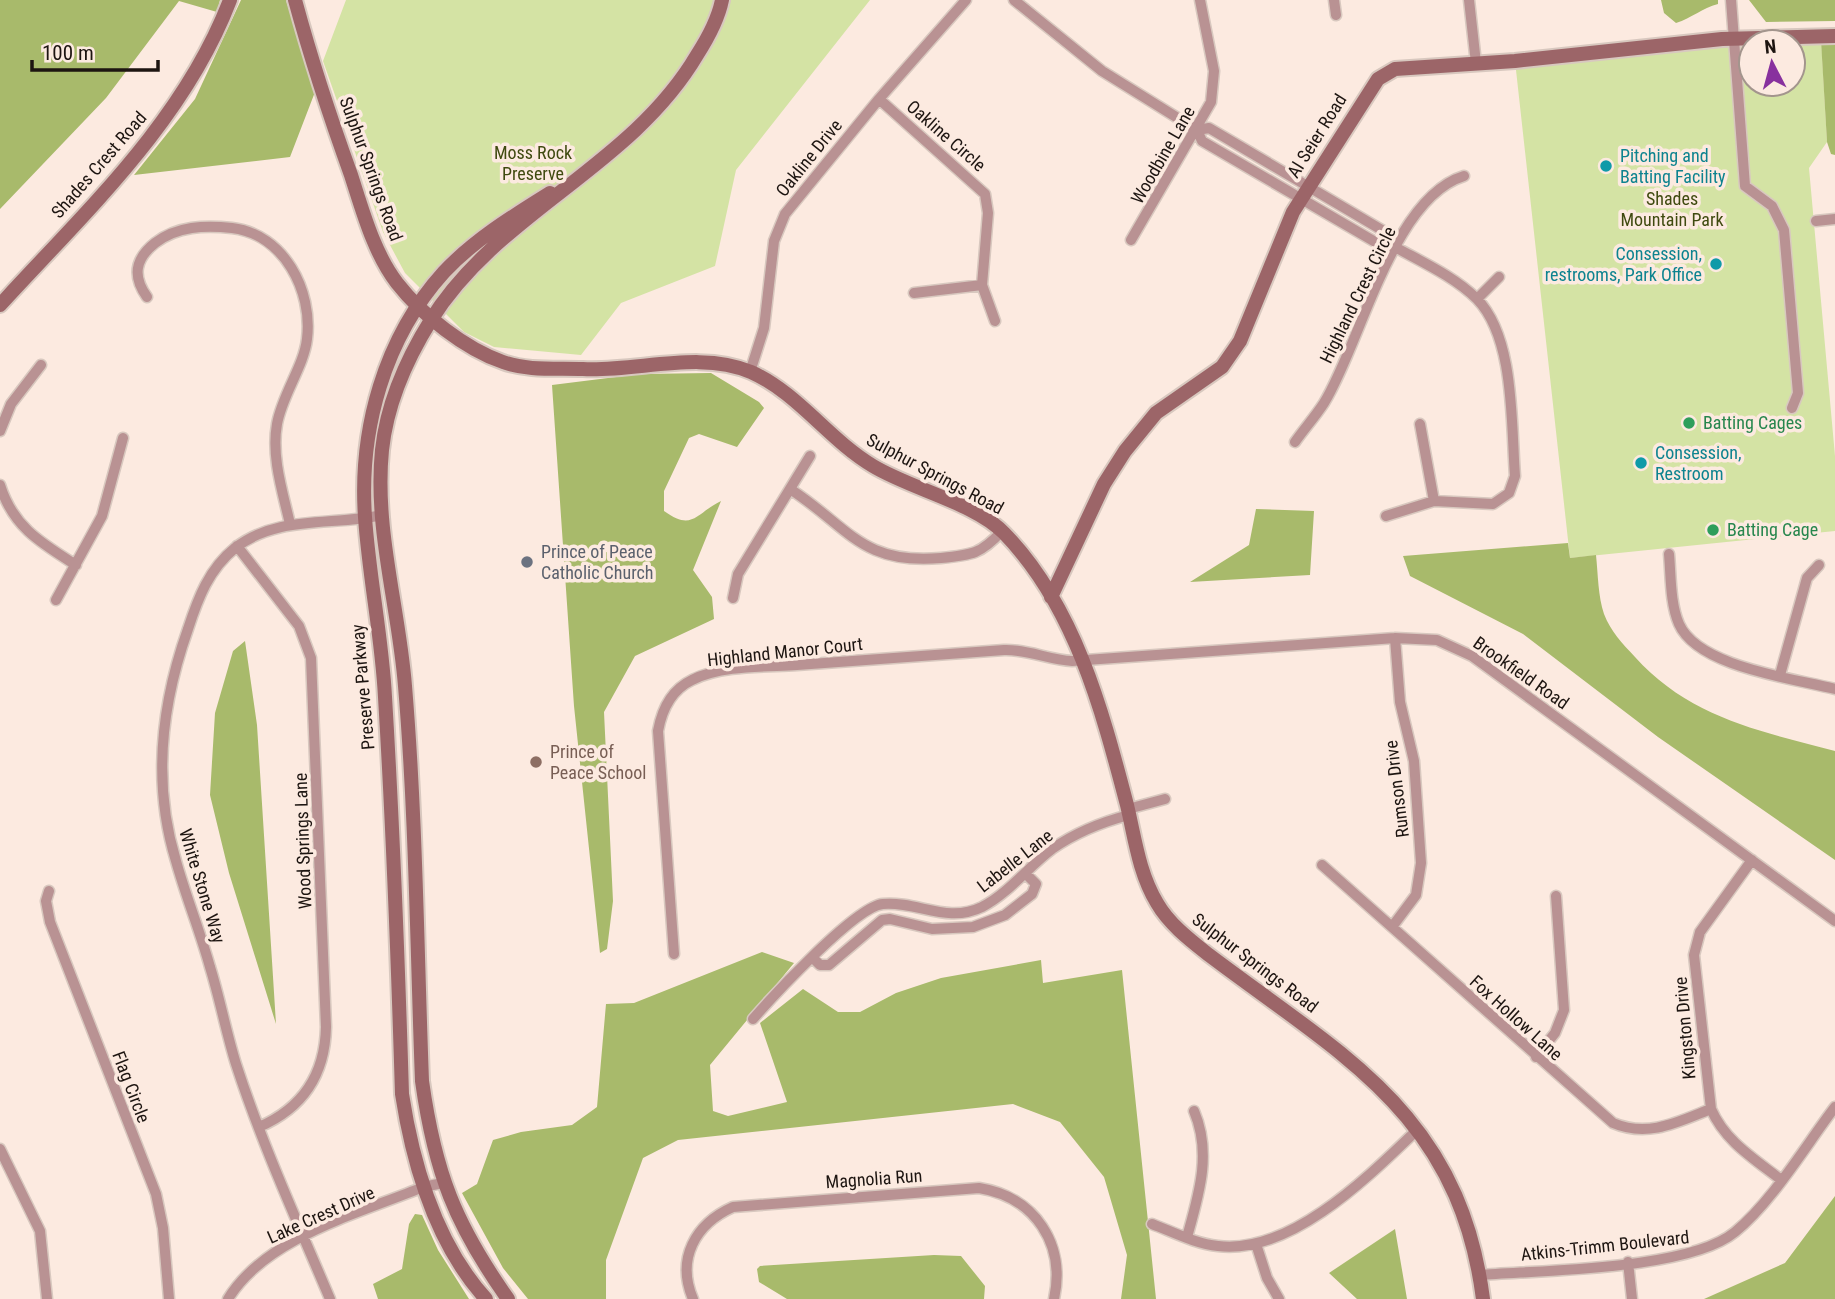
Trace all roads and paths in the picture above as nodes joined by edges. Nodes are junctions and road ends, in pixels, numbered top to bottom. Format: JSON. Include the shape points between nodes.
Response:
{"nodes":[{"id":1,"x":230,"y":0,"type":"edge"},
{"id":2,"x":295,"y":0,"type":"edge"},
{"id":3,"x":722,"y":0,"type":"edge"},
{"id":4,"x":966,"y":0,"type":"edge"},
{"id":5,"x":1014,"y":0,"type":"edge"},
{"id":6,"x":1200,"y":0,"type":"edge"},
{"id":7,"x":1334,"y":0,"type":"edge"},
{"id":8,"x":1469,"y":0,"type":"edge"},
{"id":9,"x":1731,"y":0,"type":"edge"},
{"id":10,"x":1336,"y":15,"type":"dead end"},
{"id":11,"x":1835,"y":36,"type":"edge"},
{"id":12,"x":1732,"y":38,"type":"junction"},
{"id":13,"x":1476,"y":63,"type":"junction"},
{"id":14,"x":879,"y":99,"type":"junction"},
{"id":15,"x":1197,"y":130,"type":"junction"},
{"id":16,"x":1254,"y":154,"type":"junction"},
{"id":17,"x":608,"y":157,"type":"junction"},
{"id":18,"x":1246,"y":167,"type":"junction"},
{"id":19,"x":1464,"y":176,"type":"dead end"},
{"id":20,"x":1304,"y":192,"type":"junction"},
{"id":21,"x":1356,"y":215,"type":"junction"},
{"id":22,"x":1835,"y":219,"type":"edge"},
{"id":23,"x":1816,"y":220,"type":"dead end"},
{"id":24,"x":1349,"y":226,"type":"junction"},
{"id":25,"x":1131,"y":240,"type":"dead end"},
{"id":26,"x":1395,"y":247,"type":"junction"},
{"id":27,"x":1499,"y":277,"type":"dead end"},
{"id":28,"x":982,"y":285,"type":"junction"},
{"id":29,"x":914,"y":293,"type":"dead end"},
{"id":30,"x":146,"y":297,"type":"dead end"},
{"id":31,"x":1478,"y":299,"type":"junction"},
{"id":32,"x":0,"y":305,"type":"edge"},
{"id":33,"x":419,"y":306,"type":"junction"},
{"id":34,"x":432,"y":318,"type":"junction"},
{"id":35,"x":995,"y":321,"type":"dead end"},
{"id":36,"x":41,"y":365,"type":"dead end"},
{"id":37,"x":750,"y":372,"type":"junction"},
{"id":38,"x":1792,"y":408,"type":"dead end"},
{"id":39,"x":1420,"y":424,"type":"dead end"},
{"id":40,"x":0,"y":430,"type":"edge"},
{"id":41,"x":123,"y":438,"type":"dead end"},
{"id":42,"x":1295,"y":442,"type":"dead end"},
{"id":43,"x":810,"y":456,"type":"dead end"},
{"id":44,"x":0,"y":485,"type":"edge"},
{"id":45,"x":790,"y":489,"type":"junction"},
{"id":46,"x":1434,"y":501,"type":"junction"},
{"id":47,"x":382,"y":515,"type":"junction"},
{"id":48,"x":1386,"y":516,"type":"dead end"},
{"id":49,"x":365,"y":519,"type":"junction"},
{"id":50,"x":290,"y":524,"type":"junction"},
{"id":51,"x":1002,"y":531,"type":"junction"},
{"id":52,"x":237,"y":547,"type":"junction"},
{"id":53,"x":1669,"y":554,"type":"dead end"},
{"id":54,"x":76,"y":565,"type":"junction"},
{"id":55,"x":1819,"y":565,"type":"dead end"},
{"id":56,"x":1051,"y":597,"type":"junction"},
{"id":57,"x":733,"y":598,"type":"dead end"},
{"id":58,"x":56,"y":600,"type":"dead end"},
{"id":59,"x":1395,"y":638,"type":"junction"},
{"id":60,"x":1084,"y":660,"type":"junction"},
{"id":61,"x":1780,"y":675,"type":"junction"},
{"id":62,"x":1835,"y":689,"type":"edge"},
{"id":63,"x":1165,"y":799,"type":"dead end"},
{"id":64,"x":1128,"y":812,"type":"junction"},
{"id":65,"x":1752,"y":860,"type":"junction"},
{"id":66,"x":1322,"y":865,"type":"dead end"},
{"id":67,"x":1025,"y":873,"type":"junction"},
{"id":68,"x":49,"y":891,"type":"dead end"},
{"id":69,"x":1556,"y":896,"type":"dead end"},
{"id":70,"x":1835,"y":921,"type":"edge"},
{"id":71,"x":1392,"y":928,"type":"junction"},
{"id":72,"x":674,"y":954,"type":"dead end"},
{"id":73,"x":813,"y":958,"type":"junction"},
{"id":74,"x":753,"y":1019,"type":"dead end"},
{"id":75,"x":1536,"y":1058,"type":"junction"},
{"id":76,"x":1835,"y":1107,"type":"edge"},
{"id":77,"x":1711,"y":1109,"type":"junction"},
{"id":78,"x":1194,"y":1111,"type":"dead end"},
{"id":79,"x":259,"y":1127,"type":"junction"},
{"id":80,"x":1418,"y":1129,"type":"junction"},
{"id":81,"x":0,"y":1149,"type":"edge"},
{"id":82,"x":1780,"y":1179,"type":"junction"},
{"id":83,"x":443,"y":1182,"type":"junction"},
{"id":84,"x":423,"y":1187,"type":"junction"},
{"id":85,"x":1152,"y":1224,"type":"dead end"},
{"id":86,"x":304,"y":1236,"type":"junction"},
{"id":87,"x":1187,"y":1237,"type":"junction"},
{"id":88,"x":1256,"y":1244,"type":"junction"},
{"id":89,"x":1628,"y":1262,"type":"junction"},
{"id":90,"x":1480,"y":1275,"type":"junction"},
{"id":91,"x":47,"y":1299,"type":"edge"},
{"id":92,"x":169,"y":1299,"type":"edge"},
{"id":93,"x":228,"y":1299,"type":"edge"},
{"id":94,"x":330,"y":1299,"type":"edge"},
{"id":95,"x":486,"y":1299,"type":"edge"},
{"id":96,"x":508,"y":1299,"type":"edge"},
{"id":97,"x":693,"y":1299,"type":"edge"},
{"id":98,"x":1054,"y":1299,"type":"edge"},
{"id":99,"x":1279,"y":1299,"type":"edge"},
{"id":100,"x":1483,"y":1299,"type":"edge"},
{"id":101,"x":1632,"y":1299,"type":"edge"}],
"edges":[{"from":1,"to":32,"type":"street","name":"Shades Crest Road","via":[[201,61],[149,139]]},
{"from":2,"to":33,"type":"street","name":"Sulphur Springs Road","via":[[370,230],[396,282]]},
{"from":3,"to":17,"type":"street","name":"Preserve Parkway","via":[[711,32],[670,96]]},
{"from":4,"to":14,"type":"street","name":"Oakline Drive"},
{"from":5,"to":15,"type":"street","via":[[1102,71]]},
{"from":6,"to":15,"type":"street","name":"Woodbine Lane","via":[[1214,82],[1211,102]]},
{"from":7,"to":10,"type":"street"},
{"from":8,"to":13,"type":"street"},
{"from":9,"to":12,"type":"street"},
{"from":11,"to":12,"type":"street","name":"Al Seier Road"},
{"from":12,"to":13,"type":"street","name":"Al Seier Road"},
{"from":12,"to":38,"type":"street","via":[[1745,186],[1772,206],[1784,230],[1798,393]]},
{"from":13,"to":20,"type":"street","name":"Al Seier Road","via":[[1395,69],[1378,79]]},
{"from":14,"to":28,"type":"street","name":"Oakline Circle","via":[[985,194],[988,213]]},
{"from":14,"to":37,"type":"street","name":"Oakline Drive","via":[[785,214],[774,241],[764,328]]},
{"from":15,"to":16,"type":"street","via":[[1209,128]]},
{"from":15,"to":18,"type":"street","via":[[1202,141]]},
{"from":15,"to":25,"type":"street","name":"Woodbine Lane"},
{"from":16,"to":18,"type":"street"},
{"from":16,"to":20,"type":"street"},
{"from":17,"to":33,"type":"street","name":"Preserve Parkway","via":[[483,238],[443,273]]},
{"from":17,"to":34,"type":"street","name":"Preserve Parkway","via":[[477,265]]},
{"from":18,"to":20,"type":"street"},
{"from":19,"to":26,"type":"street","name":"Highland Crest Circle","via":[[1448,180],[1422,204]]},
{"from":20,"to":21,"type":"street"},
{"from":20,"to":24,"type":"street"},
{"from":20,"to":56,"type":"street","name":"Al Seier Road","via":[[1240,341],[1222,367],[1156,413],[1125,451],[1104,484]]},
{"from":21,"to":24,"type":"street"},
{"from":21,"to":26,"type":"street","via":[[1387,233]]},
{"from":22,"to":23,"type":"street"},
{"from":24,"to":26,"type":"street","via":[[1377,243]]},
{"from":26,"to":31,"type":"street"},
{"from":26,"to":42,"type":"street","name":"Highland Crest Circle","via":[[1324,403]]},
{"from":27,"to":31,"type":"street"},
{"from":28,"to":29,"type":"street"},
{"from":28,"to":35,"type":"street","name":"Oakline Circle"},
{"from":30,"to":50,"type":"street","via":[[135,270],[144,252],[186,229],[208,225],[238,229],[276,249],[288,263],[304,289],[308,313],[307,342],[277,425],[276,456]]},
{"from":31,"to":46,"type":"street","via":[[1504,354],[1515,476],[1509,493],[1493,504]]},
{"from":33,"to":34,"type":"street","name":"Sulphur Springs Road"},
{"from":33,"to":49,"type":"street","name":"Preserve Parkway","via":[[380,384],[369,425]]},
{"from":34,"to":37,"type":"street","name":"Sulphur Springs Road","via":[[487,355],[526,367],[604,370],[715,363]]},
{"from":34,"to":47,"type":"street","name":"Preserve Parkway","via":[[401,375],[388,416],[380,474]]},
{"from":36,"to":40,"type":"street","via":[[10,404]]},
{"from":37,"to":51,"type":"street","name":"Sulphur Springs Road","via":[[781,391],[859,458],[913,488],[972,511]]},
{"from":39,"to":46,"type":"street"},
{"from":41,"to":54,"type":"street","via":[[102,516]]},
{"from":43,"to":45,"type":"street"},
{"from":44,"to":54,"type":"street","via":[[19,525]]},
{"from":45,"to":51,"type":"street","via":[[860,544],[893,558],[967,555],[984,550]]},
{"from":45,"to":57,"type":"street","via":[[738,574]]},
{"from":46,"to":48,"type":"street"},
{"from":47,"to":49,"type":"street","name":"White Stone Way"},
{"from":47,"to":83,"type":"street","name":"Preserve Parkway","via":[[405,684],[422,1082],[430,1140]]},
{"from":49,"to":50,"type":"street","name":"White Stone Way"},
{"from":49,"to":84,"type":"street","name":"Preserve Parkway","via":[[385,693],[402,1094]]},
{"from":50,"to":52,"type":"street","name":"White Stone Way"},
{"from":51,"to":56,"type":"street","name":"Sulphur Springs Road"},
{"from":52,"to":79,"type":"street","name":"White Stone Way","via":[[210,577],[181,646],[167,700],[162,774],[176,861]]},
{"from":52,"to":79,"type":"street","name":"Wood Springs Lane","via":[[299,626],[311,658],[326,1027],[323,1057],[306,1094],[284,1114]]},
{"from":53,"to":61,"type":"street","via":[[1675,615],[1693,644],[1718,658]]},
{"from":54,"to":58,"type":"street"},
{"from":55,"to":61,"type":"street","via":[[1807,578]]},
{"from":56,"to":60,"type":"street","name":"Sulphur Springs Road"},
{"from":59,"to":60,"type":"street","name":"Brookfield Road"},
{"from":59,"to":65,"type":"street","name":"Brookfield Road","via":[[1437,640],[1472,656]]},
{"from":59,"to":71,"type":"street","name":"Rumson Drive","via":[[1400,702],[1414,761],[1421,863],[1416,895]]},
{"from":60,"to":64,"type":"street","name":"Sulphur Springs Road"},
{"from":60,"to":72,"type":"street","name":"Highland Manor Court","via":[[1048,659],[1017,649],[991,650],[719,672],[680,687],[664,707],[657,744]]},
{"from":61,"to":62,"type":"street"},
{"from":63,"to":64,"type":"street","name":"Labelle Lane"},
{"from":64,"to":67,"type":"street","name":"Labelle Lane","via":[[1069,838]]},
{"from":64,"to":80,"type":"street","name":"Sulphur Springs Road","via":[[1149,888],[1173,924],[1339,1051]]},
{"from":65,"to":70,"type":"street","name":"Brookfield Road"},
{"from":65,"to":77,"type":"street","name":"Kingston Drive","via":[[1700,932],[1694,955]]},
{"from":66,"to":71,"type":"street","name":"Fox Hollow Lane"},
{"from":67,"to":73,"type":"street","name":"Labelle Lane","via":[[971,911],[943,915],[876,906],[847,925]]},
{"from":67,"to":73,"type":"street","via":[[1036,884],[1032,894],[988,923],[944,930],[882,920],[829,965],[820,965]]},
{"from":68,"to":92,"type":"street","name":"Flag Circle","via":[[50,922],[156,1194]]},
{"from":69,"to":75,"type":"street","via":[[1565,1001],[1559,1026]]},
{"from":71,"to":75,"type":"street","name":"Fox Hollow Lane"},
{"from":73,"to":74,"type":"street","name":"Labelle Lane"},
{"from":75,"to":77,"type":"street","name":"Fox Hollow Lane","via":[[1601,1116],[1622,1127],[1655,1130]]},
{"from":76,"to":82,"type":"street","name":"Atkins-Trimm Boulevard"},
{"from":77,"to":82,"type":"street","name":"Kingston Drive","via":[[1735,1145]]},
{"from":78,"to":87,"type":"street","via":[[1204,1134],[1203,1175]]},
{"from":79,"to":86,"type":"street","name":"White Stone Way"},
{"from":80,"to":88,"type":"street","via":[[1329,1209]]},
{"from":80,"to":90,"type":"street","name":"Sulphur Springs Road","via":[[1452,1182]]},
{"from":81,"to":91,"type":"street","via":[[40,1230]]},
{"from":82,"to":89,"type":"street","name":"Atkins-Trimm Boulevard","via":[[1748,1220],[1724,1239],[1691,1254]]},
{"from":83,"to":84,"type":"street","name":"Lake Crest Drive"},
{"from":83,"to":96,"type":"street","name":"Preserve Parkway","via":[[466,1236]]},
{"from":84,"to":86,"type":"street","name":"Lake Crest Drive"},
{"from":84,"to":95,"type":"street","name":"Preserve Parkway","via":[[452,1249]]},
{"from":85,"to":87,"type":"street"},
{"from":86,"to":93,"type":"street","name":"Lake Crest Drive","via":[[266,1257]]},
{"from":86,"to":94,"type":"street","name":"White Stone Way"},
{"from":87,"to":88,"type":"street","via":[[1218,1246]]},
{"from":88,"to":99,"type":"street","via":[[1266,1278]]},
{"from":89,"to":90,"type":"street","name":"Atkins-Trimm Boulevard"},
{"from":89,"to":101,"type":"street"},
{"from":90,"to":100,"type":"street","name":"Sulphur Springs Road"},
{"from":97,"to":98,"type":"street","name":"Magnolia Run","via":[[686,1275],[691,1248],[705,1223],[733,1207],[979,1188],[1022,1204],[1045,1230],[1058,1268]]}]}
